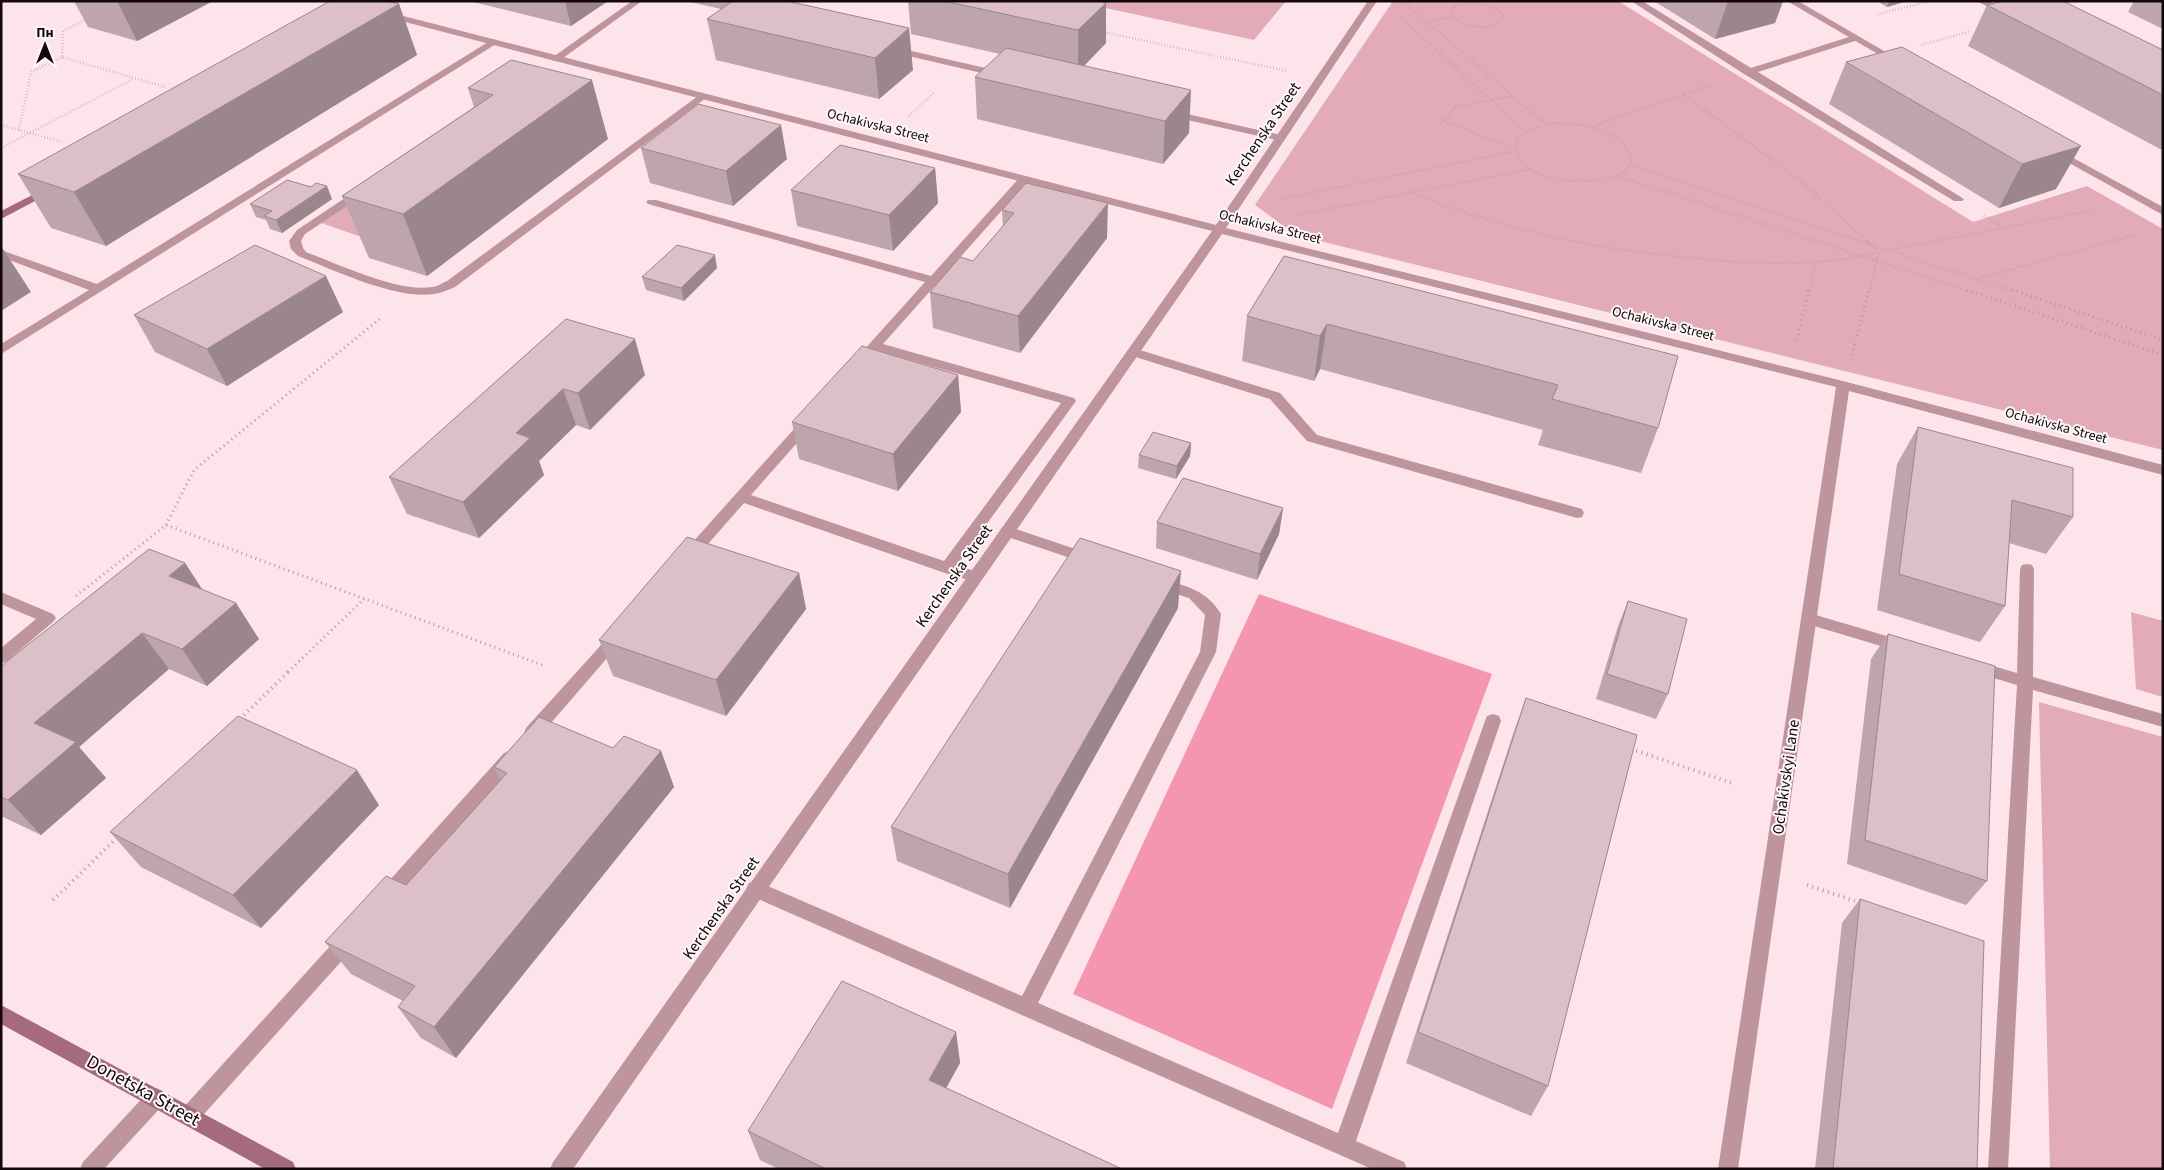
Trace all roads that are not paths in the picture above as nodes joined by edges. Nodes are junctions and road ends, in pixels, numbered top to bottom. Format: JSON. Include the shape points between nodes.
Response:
{"nodes":[{"id":1,"x":638,"y":1,"type":"edge"},
{"id":2,"x":1373,"y":1,"type":"edge"},
{"id":3,"x":1634,"y":1,"type":"edge"},
{"id":4,"x":1790,"y":1,"type":"edge"},
{"id":5,"x":1981,"y":1,"type":"edge"},
{"id":6,"x":379,"y":6,"type":"edge"},
{"id":7,"x":2015,"y":18,"type":"edge"},
{"id":8,"x":1855,"y":38,"type":"junction"},
{"id":9,"x":493,"y":42,"type":"junction"},
{"id":10,"x":907,"y":53,"type":"edge"},
{"id":11,"x":556,"y":58,"type":"junction"},
{"id":12,"x":1906,"y":67,"type":"edge"},
{"id":13,"x":1748,"y":72,"type":"junction"},
{"id":14,"x":1011,"y":76,"type":"edge"},
{"id":15,"x":702,"y":96,"type":"junction"},
{"id":16,"x":1156,"y":109,"type":"edge"},
{"id":17,"x":1281,"y":138,"type":"junction"},
{"id":18,"x":2043,"y":144,"type":"edge"},
{"id":19,"x":1024,"y":179,"type":"junction"},
{"id":20,"x":62,"y":182,"type":"edge"},
{"id":21,"x":372,"y":185,"type":"edge"},
{"id":22,"x":1958,"y":199,"type":"dead end"},
{"id":23,"x":652,"y":202,"type":"dead end"},
{"id":24,"x":2163,"y":212,"type":"edge"},
{"id":25,"x":1,"y":216,"type":"edge"},
{"id":26,"x":1219,"y":229,"type":"junction"},
{"id":27,"x":1,"y":253,"type":"edge"},
{"id":28,"x":934,"y":280,"type":"junction"},
{"id":29,"x":98,"y":289,"type":"junction"},
{"id":30,"x":875,"y":346,"type":"junction"},
{"id":31,"x":1,"y":350,"type":"edge"},
{"id":32,"x":1133,"y":352,"type":"junction"},
{"id":33,"x":850,"y":375,"type":"edge"},
{"id":34,"x":1843,"y":385,"type":"junction"},
{"id":35,"x":818,"y":411,"type":"edge"},
{"id":36,"x":2163,"y":470,"type":"edge"},
{"id":37,"x":741,"y":497,"type":"junction"},
{"id":38,"x":1577,"y":513,"type":"dead end"},
{"id":39,"x":1007,"y":531,"type":"junction"},
{"id":40,"x":1101,"y":563,"type":"edge"},
{"id":41,"x":947,"y":568,"type":"junction"},
{"id":42,"x":2027,"y":569,"type":"dead end"},
{"id":43,"x":676,"y":570,"type":"edge"},
{"id":44,"x":975,"y":577,"type":"junction"},
{"id":45,"x":1147,"y":579,"type":"edge"},
{"id":46,"x":1,"y":598,"type":"edge"},
{"id":47,"x":1809,"y":619,"type":"junction"},
{"id":48,"x":625,"y":628,"type":"edge"},
{"id":49,"x":1912,"y":649,"type":"edge"},
{"id":50,"x":1,"y":657,"type":"edge"},
{"id":51,"x":1959,"y":662,"type":"edge"},
{"id":52,"x":2025,"y":681,"type":"junction"},
{"id":53,"x":1493,"y":721,"type":"dead end"},
{"id":54,"x":2163,"y":721,"type":"edge"},
{"id":55,"x":755,"y":889,"type":"junction"},
{"id":56,"x":378,"y":907,"type":"edge"},
{"id":57,"x":358,"y":929,"type":"edge"},
{"id":58,"x":1026,"y":1007,"type":"junction"},
{"id":59,"x":1,"y":1014,"type":"edge"},
{"id":60,"x":156,"y":1098,"type":"junction"},
{"id":61,"x":189,"y":1116,"type":"junction"},
{"id":62,"x":1344,"y":1145,"type":"junction"},
{"id":63,"x":90,"y":1169,"type":"edge"},
{"id":64,"x":286,"y":1169,"type":"edge"},
{"id":65,"x":560,"y":1169,"type":"edge"},
{"id":66,"x":1397,"y":1169,"type":"edge"},
{"id":67,"x":1728,"y":1169,"type":"edge"},
{"id":68,"x":1998,"y":1169,"type":"edge"}],
"edges":[{"from":1,"to":11,"type":"street"},
{"from":2,"to":17,"type":"street","name":"Kerchenska Street"},
{"from":3,"to":13,"type":"street"},
{"from":4,"to":8,"type":"street"},
{"from":5,"to":7,"type":"street"},
{"from":6,"to":9,"type":"street","name":"Ochakivska Street"},
{"from":8,"to":12,"type":"street"},
{"from":8,"to":13,"type":"street"},
{"from":9,"to":11,"type":"street","name":"Ochakivska Street"},
{"from":9,"to":29,"type":"street"},
{"from":10,"to":14,"type":"street"},
{"from":11,"to":15,"type":"street","name":"Ochakivska Street"},
{"from":13,"to":22,"type":"street"},
{"from":15,"to":19,"type":"street","name":"Ochakivska Street"},
{"from":15,"to":21,"type":"street","via":[[451,284],[434,291],[394,287],[302,254],[297,249],[295,241],[301,232]]},
{"from":16,"to":17,"type":"street"},
{"from":17,"to":26,"type":"street","name":"Kerchenska Street"},
{"from":18,"to":24,"type":"street"},
{"from":19,"to":26,"type":"street","name":"Ochakivska Street"},
{"from":19,"to":28,"type":"street"},
{"from":20,"to":25,"type":"street"},
{"from":23,"to":28,"type":"street"},
{"from":26,"to":32,"type":"street","name":"Kerchenska Street"},
{"from":26,"to":34,"type":"street","name":"Ochakivska Street"},
{"from":27,"to":29,"type":"street"},
{"from":28,"to":30,"type":"street"},
{"from":29,"to":31,"type":"street"},
{"from":30,"to":33,"type":"street"},
{"from":30,"to":41,"type":"street","via":[[1069,401]]},
{"from":32,"to":38,"type":"street","via":[[1275,396],[1312,438]]},
{"from":32,"to":39,"type":"street","name":"Kerchenska Street"},
{"from":34,"to":36,"type":"street","name":"Ochakivska Street"},
{"from":34,"to":47,"type":"street","name":"Ochakivskyi Lane"},
{"from":35,"to":37,"type":"street"},
{"from":37,"to":41,"type":"street"},
{"from":37,"to":43,"type":"street"},
{"from":39,"to":40,"type":"street"},
{"from":39,"to":44,"type":"street","name":"Kerchenska Street"},
{"from":41,"to":44,"type":"street"},
{"from":42,"to":52,"type":"street"},
{"from":44,"to":55,"type":"street","name":"Kerchenska Street"},
{"from":45,"to":58,"type":"street","via":[[1194,594],[1213,614],[1208,652]]},
{"from":46,"to":50,"type":"street","via":[[48,618]]},
{"from":47,"to":49,"type":"street"},
{"from":47,"to":67,"type":"street","name":"Ochakivskyi Lane"},
{"from":48,"to":56,"type":"street"},
{"from":51,"to":52,"type":"street"},
{"from":52,"to":54,"type":"street"},
{"from":52,"to":68,"type":"street"},
{"from":53,"to":62,"type":"street"},
{"from":55,"to":58,"type":"street"},
{"from":55,"to":65,"type":"street","name":"Kerchenska Street"},
{"from":57,"to":61,"type":"street"},
{"from":58,"to":62,"type":"street"},
{"from":59,"to":60,"type":"street","name":"Donetska Street"},
{"from":60,"to":61,"type":"street","name":"Donetska Street"},
{"from":60,"to":63,"type":"street"},
{"from":61,"to":64,"type":"street","name":"Donetska Street"},
{"from":62,"to":66,"type":"street"}]}
